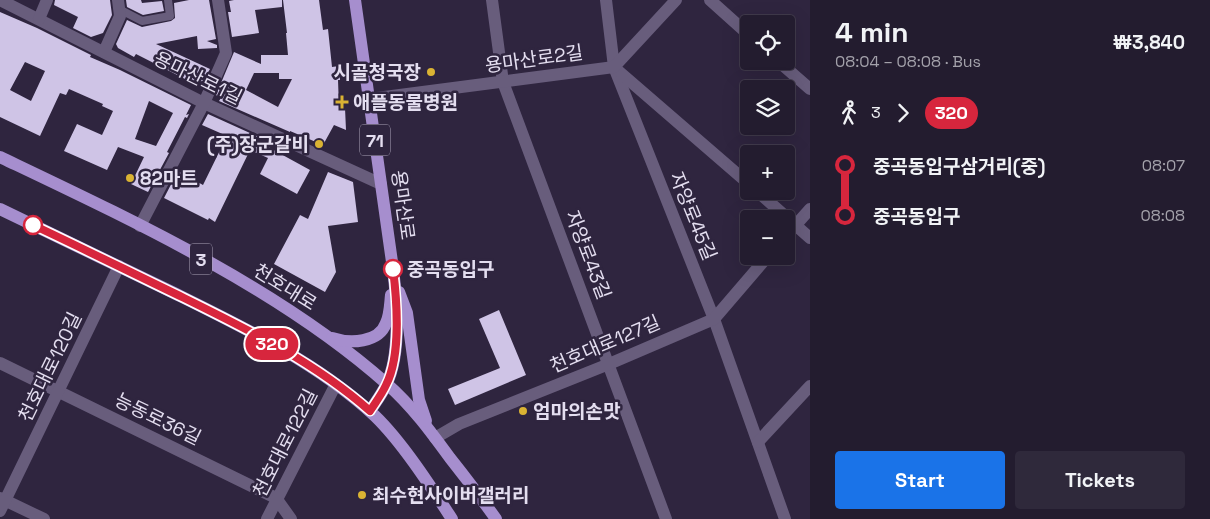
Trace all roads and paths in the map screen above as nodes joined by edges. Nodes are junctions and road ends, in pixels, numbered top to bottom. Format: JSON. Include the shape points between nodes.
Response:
{"nodes":[{"id":1,"x":0,"y":0,"type":"edge"},
{"id":2,"x":46,"y":0,"type":"edge"},
{"id":3,"x":168,"y":0,"type":"edge"},
{"id":4,"x":218,"y":0,"type":"edge"},
{"id":5,"x":355,"y":0,"type":"edge"},
{"id":6,"x":492,"y":0,"type":"edge"},
{"id":7,"x":606,"y":0,"type":"edge"},
{"id":8,"x":676,"y":0,"type":"edge"},
{"id":9,"x":710,"y":0,"type":"edge"},
{"id":10,"x":119,"y":4,"type":"edge"},
{"id":11,"x":39,"y":19,"type":"junction"},
{"id":12,"x":740,"y":27,"type":"edge"},
{"id":13,"x":104,"y":52,"type":"junction"},
{"id":14,"x":614,"y":67,"type":"junction"},
{"id":15,"x":788,"y":70,"type":"edge"},
{"id":16,"x":503,"y":82,"type":"junction"},
{"id":17,"x":810,"y":89,"type":"edge"},
{"id":18,"x":369,"y":99,"type":"junction"},
{"id":19,"x":204,"y":103,"type":"junction"},
{"id":20,"x":0,"y":157,"type":"edge"},
{"id":21,"x":740,"y":176,"type":"edge"},
{"id":22,"x":381,"y":184,"type":"junction"},
{"id":23,"x":767,"y":200,"type":"edge"},
{"id":24,"x":810,"y":208,"type":"edge"},
{"id":25,"x":0,"y":209,"type":"edge"},
{"id":26,"x":796,"y":225,"type":"junction"},
{"id":27,"x":140,"y":226,"type":"junction"},
{"id":28,"x":810,"y":238,"type":"edge"},
{"id":29,"x":760,"y":265,"type":"edge"},
{"id":30,"x":119,"y":266,"type":"junction"},
{"id":31,"x":394,"y":280,"type":"junction"},
{"id":32,"x":714,"y":319,"type":"junction"},
{"id":33,"x":326,"y":336,"type":"junction"},
{"id":34,"x":0,"y":363,"type":"edge"},
{"id":35,"x":609,"y":364,"type":"junction"},
{"id":36,"x":336,"y":384,"type":"junction"},
{"id":37,"x":387,"y":384,"type":"junction"},
{"id":38,"x":810,"y":386,"type":"edge"},
{"id":39,"x":59,"y":392,"type":"junction"},
{"id":40,"x":370,"y":411,"type":"junction"},
{"id":41,"x":432,"y":433,"type":"junction"},
{"id":42,"x":758,"y":442,"type":"junction"},
{"id":43,"x":276,"y":498,"type":"junction"},
{"id":44,"x":2,"y":503,"type":"edge"},
{"id":45,"x":44,"y":519,"type":"edge"},
{"id":46,"x":267,"y":519,"type":"edge"},
{"id":47,"x":291,"y":519,"type":"edge"},
{"id":48,"x":452,"y":519,"type":"edge"},
{"id":49,"x":496,"y":519,"type":"edge"},
{"id":50,"x":666,"y":519,"type":"edge"},
{"id":51,"x":785,"y":519,"type":"edge"}],
"edges":[{"from":1,"to":11,"type":"street","name":"용마산로1길"},
{"from":2,"to":11,"type":"street"},
{"from":3,"to":10,"type":"lane","via":[[170,16],[142,22]]},
{"from":4,"to":19,"type":"street","via":[[226,53]]},
{"from":5,"to":18,"type":"main road","name":"용마산로","number":"71"},
{"from":6,"to":16,"type":"street","name":"자양로43길"},
{"from":7,"to":14,"type":"street","name":"자양로45길"},
{"from":8,"to":14,"type":"street"},
{"from":9,"to":12,"type":"street"},
{"from":10,"to":13,"type":"street","via":[[120,16]]},
{"from":11,"to":13,"type":"street","name":"용마산로1길"},
{"from":13,"to":19,"type":"street","name":"용마산로1길"},
{"from":14,"to":16,"type":"street","name":"용마산로2길"},
{"from":14,"to":21,"type":"street"},
{"from":14,"to":32,"type":"street","name":"자양로45길"},
{"from":15,"to":17,"type":"street"},
{"from":16,"to":18,"type":"street","name":"용마산로2길"},
{"from":16,"to":35,"type":"street","name":"자양로43길"},
{"from":18,"to":22,"type":"main road","name":"용마산로","number":"71"},
{"from":19,"to":22,"type":"street","name":"용마산로1길"},
{"from":19,"to":27,"type":"street"},
{"from":20,"to":27,"type":"main road","name":"천호대로","number":"3"},
{"from":22,"to":31,"type":"main road","name":"용마산로","number":"71"},
{"from":23,"to":26,"type":"street"},
{"from":24,"to":26,"type":"street"},
{"from":25,"to":30,"type":"main road","number":"3"},
{"from":26,"to":28,"type":"street"},
{"from":27,"to":33,"type":"main road","name":"천호대로","number":"3","via":[[236,278]]},
{"from":29,"to":32,"type":"street","name":"천호대로127길"},
{"from":30,"to":36,"type":"main road","number":"3","via":[[227,319]]},
{"from":30,"to":39,"type":"street","name":"천호대로120길"},
{"from":31,"to":33,"type":"main road","via":[[387,322],[378,335],[350,341]]},
{"from":31,"to":37,"type":"main road","name":"용마산로","number":"71","via":[[396,331],[394,358]]},
{"from":31,"to":41,"type":"main road","via":[[407,313],[419,400]]},
{"from":32,"to":35,"type":"street","name":"천호대로127길"},
{"from":32,"to":42,"type":"street","name":"자양로45길"},
{"from":33,"to":37,"type":"main road","name":"천호대로","number":"3"},
{"from":34,"to":39,"type":"street","name":"능동로36길"},
{"from":35,"to":41,"type":"street","name":"천호대로127길"},
{"from":35,"to":50,"type":"street","name":"자양로43길"},
{"from":36,"to":40,"type":"main road","number":"3"},
{"from":36,"to":43,"type":"street","name":"천호대로122길"},
{"from":37,"to":40,"type":"main road","name":"용마산로","number":"71"},
{"from":37,"to":41,"type":"main road","name":"천호대로","number":"3"},
{"from":38,"to":42,"type":"street"},
{"from":39,"to":43,"type":"street","name":"능동로36길"},
{"from":39,"to":44,"type":"street","name":"천호대로120길"},
{"from":40,"to":48,"type":"main road","number":"3","via":[[405,452]]},
{"from":41,"to":49,"type":"main road","name":"천호대로","number":"3"},
{"from":42,"to":51,"type":"street","name":"자양로45길"},
{"from":43,"to":46,"type":"street","name":"천호대로122길"},
{"from":43,"to":47,"type":"street","name":"능동로36길"},
{"from":44,"to":45,"type":"street"}]}
